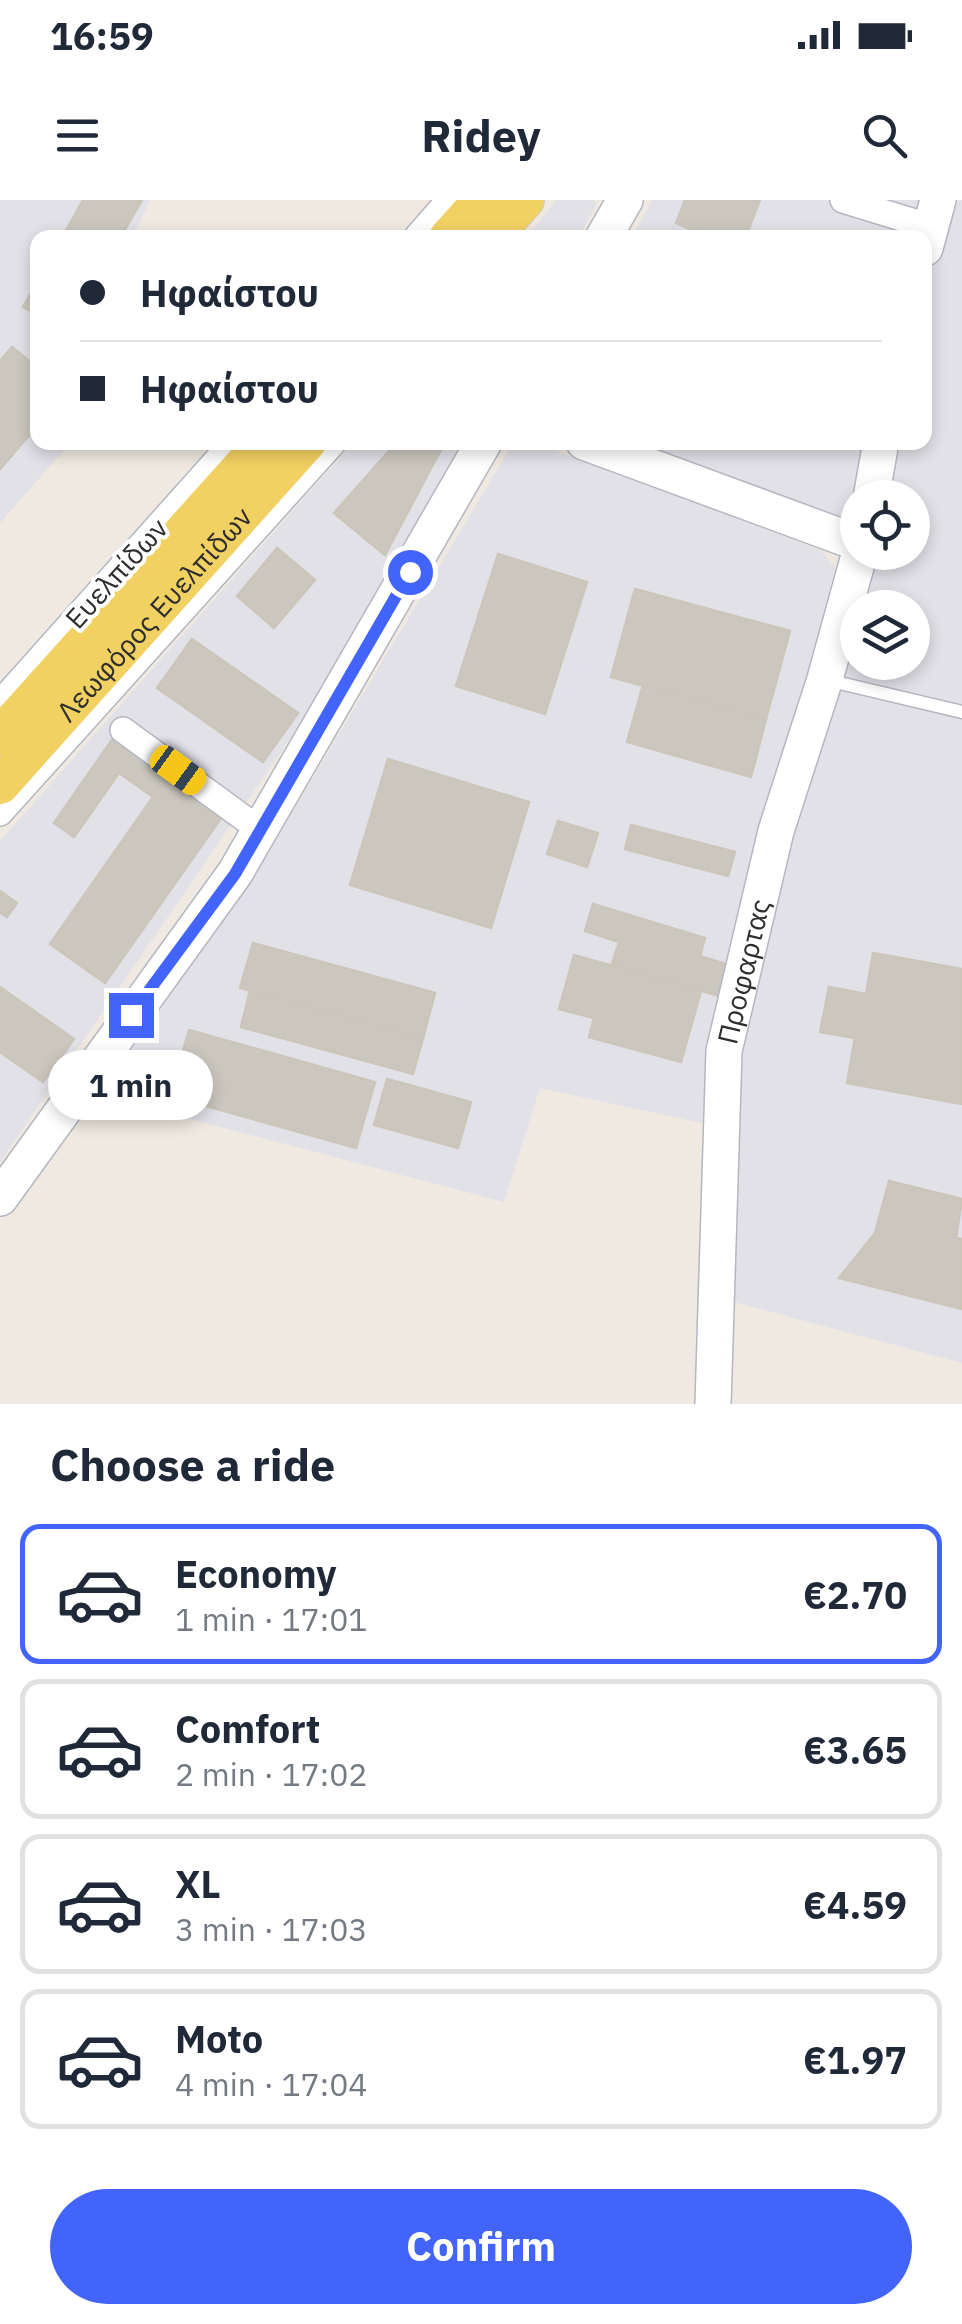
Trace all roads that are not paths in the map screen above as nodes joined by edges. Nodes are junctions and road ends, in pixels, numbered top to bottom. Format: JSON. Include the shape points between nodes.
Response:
{"nodes":[{"id":1,"x":449,"y":200,"type":"edge"},
{"id":2,"x":482,"y":200,"type":"edge"},
{"id":3,"x":525,"y":200,"type":"edge"},
{"id":4,"x":625,"y":200,"type":"edge"},
{"id":5,"x":843,"y":200,"type":"edge"},
{"id":6,"x":931,"y":225,"type":"edge"},
{"id":7,"x":423,"y":230,"type":"edge"},
{"id":8,"x":455,"y":230,"type":"edge"},
{"id":9,"x":498,"y":230,"type":"edge"},
{"id":10,"x":608,"y":230,"type":"edge"},
{"id":11,"x":226,"y":450,"type":"edge"},
{"id":12,"x":257,"y":450,"type":"edge"},
{"id":13,"x":301,"y":450,"type":"edge"},
{"id":14,"x":326,"y":450,"type":"edge"},
{"id":15,"x":479,"y":450,"type":"edge"},
{"id":16,"x":606,"y":450,"type":"edge"},
{"id":17,"x":880,"y":450,"type":"edge"},
{"id":18,"x":874,"y":480,"type":"edge"},
{"id":19,"x":840,"y":536,"type":"edge"},
{"id":20,"x":855,"y":570,"type":"edge"},
{"id":21,"x":153,"y":629,"type":"junction"},
{"id":22,"x":825,"y":680,"type":"junction"},
{"id":23,"x":0,"y":703,"type":"edge"},
{"id":24,"x":962,"y":712,"type":"edge"},
{"id":25,"x":122,"y":730,"type":"dead end"},
{"id":26,"x":0,"y":736,"type":"edge"},
{"id":27,"x":0,"y":786,"type":"edge"},
{"id":28,"x":0,"y":813,"type":"edge"},
{"id":29,"x":260,"y":830,"type":"junction"},
{"id":30,"x":0,"y":1198,"type":"edge"},
{"id":31,"x":713,"y":1404,"type":"edge"}],
"edges":[{"from":1,"to":7,"type":"street"},
{"from":2,"to":8,"type":"main road"},
{"from":3,"to":9,"type":"main road"},
{"from":4,"to":10,"type":"street"},
{"from":5,"to":6,"type":"street"},
{"from":11,"to":23,"type":"street","name":"Ευελπίδων"},
{"from":12,"to":26,"type":"main road","name":"Λεωφόρος Ευελπίδων"},
{"from":13,"to":21,"type":"main road","name":"Λεωφόρος Ευελπίδων"},
{"from":14,"to":21,"type":"street"},
{"from":15,"to":29,"type":"street"},
{"from":16,"to":19,"type":"street"},
{"from":17,"to":18,"type":"street"},
{"from":20,"to":22,"type":"street","name":"Προφαρτας"},
{"from":21,"to":27,"type":"main road","name":"Λεωφόρος Ευελπίδων"},
{"from":21,"to":28,"type":"street"},
{"from":22,"to":24,"type":"lane"},
{"from":22,"to":31,"type":"street","name":"Προφαρτας","via":[[776,831],[724,1051]]},
{"from":25,"to":29,"type":"street"},
{"from":29,"to":30,"type":"street"}]}
